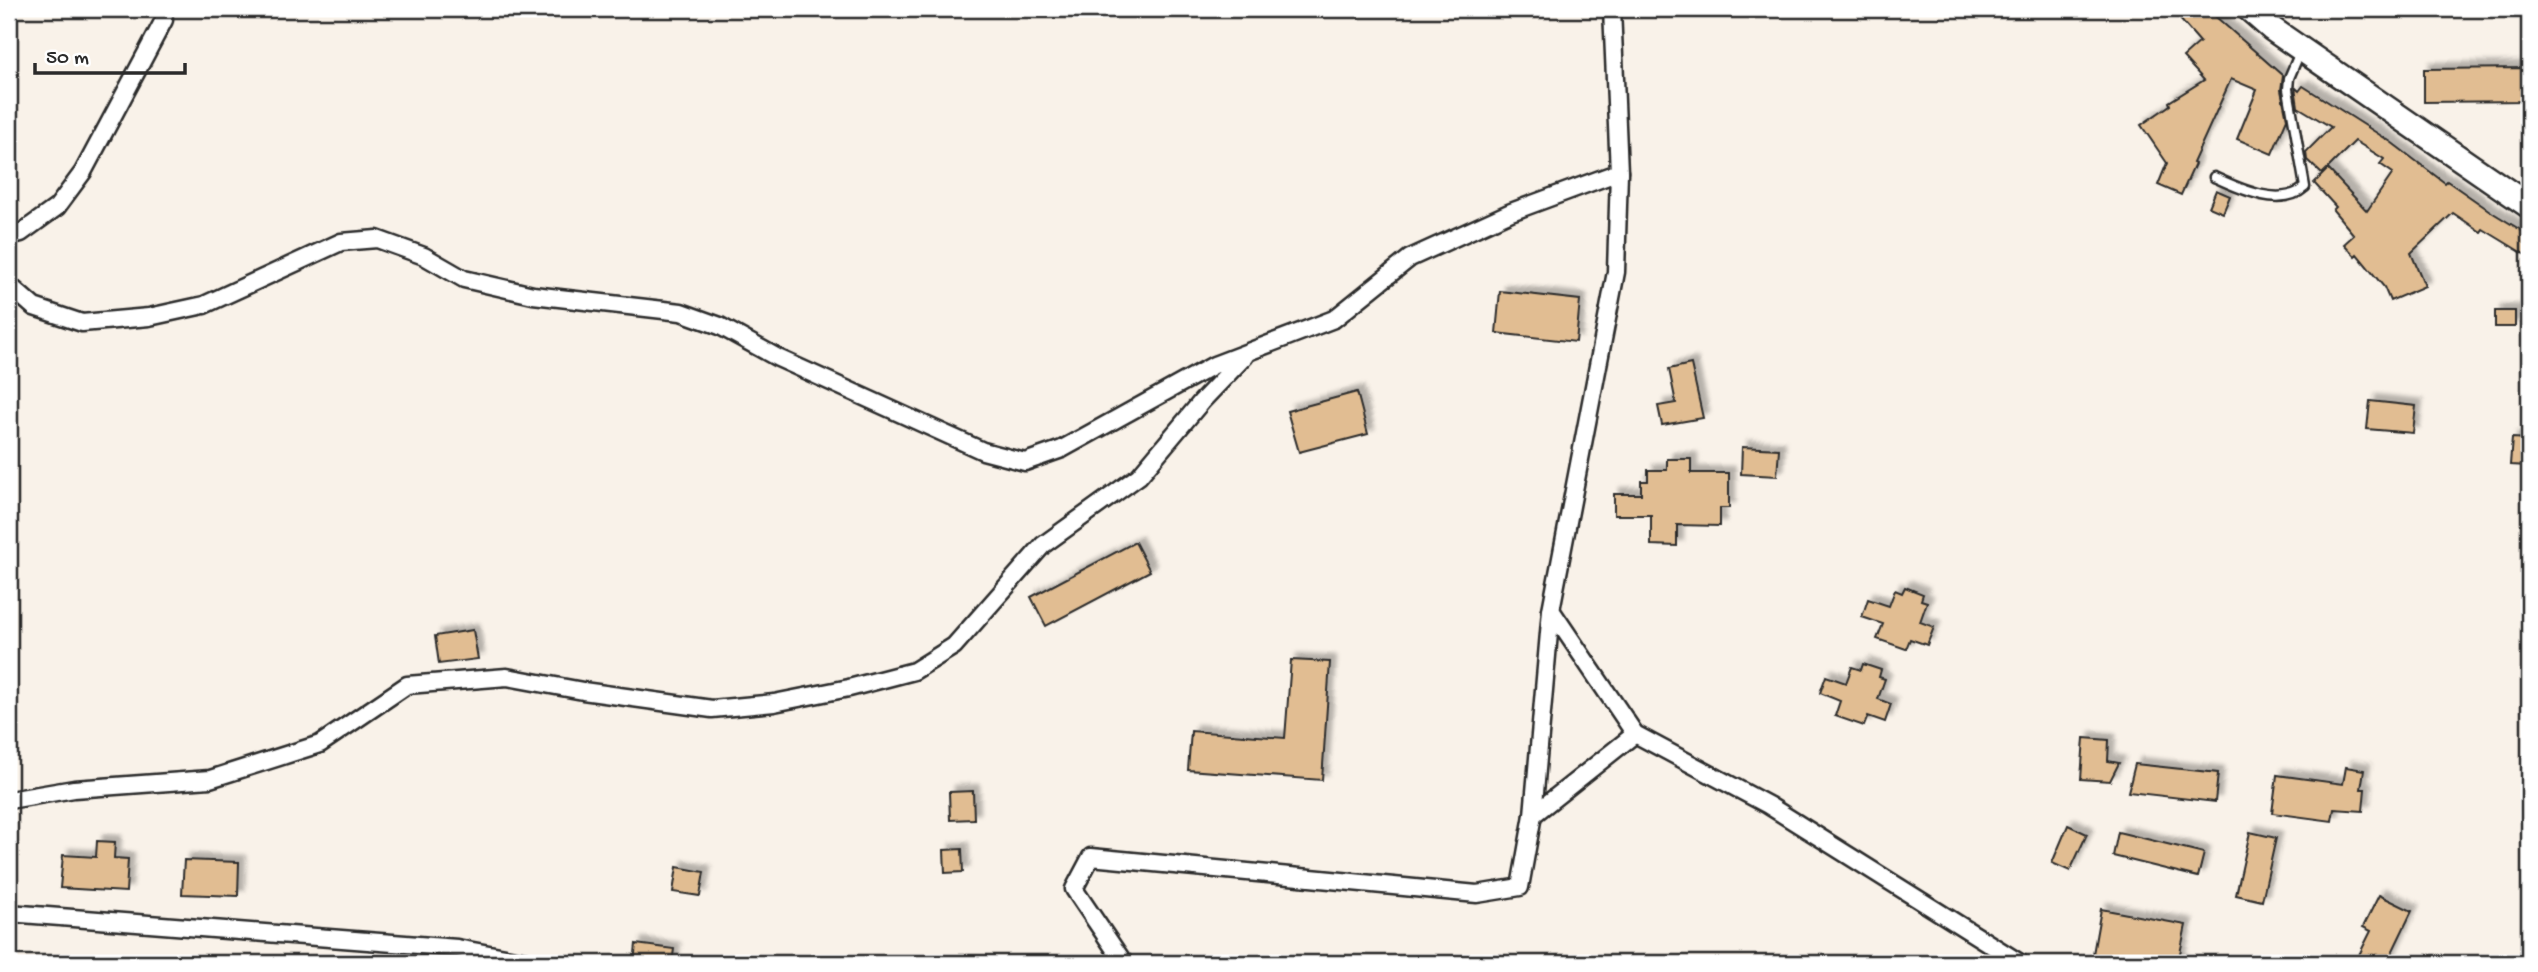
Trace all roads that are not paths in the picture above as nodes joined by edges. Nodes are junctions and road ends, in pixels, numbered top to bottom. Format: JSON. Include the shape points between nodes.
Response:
{"nodes":[{"id":1,"x":163,"y":9,"type":"edge"},
{"id":2,"x":1612,"y":9,"type":"edge"},
{"id":3,"x":2257,"y":12,"type":"edge"},
{"id":4,"x":2302,"y":50,"type":"junction"},
{"id":5,"x":1619,"y":172,"type":"junction"},
{"id":6,"x":2214,"y":177,"type":"dead end"},
{"id":7,"x":2529,"y":206,"type":"edge"},
{"id":8,"x":9,"y":236,"type":"edge"},
{"id":9,"x":9,"y":285,"type":"edge"},
{"id":10,"x":1250,"y":351,"type":"junction"},
{"id":11,"x":1551,"y":610,"type":"junction"},
{"id":12,"x":1635,"y":734,"type":"junction"},
{"id":13,"x":9,"y":800,"type":"edge"},
{"id":14,"x":1534,"y":816,"type":"junction"},
{"id":15,"x":9,"y":913,"type":"edge"},
{"id":16,"x":537,"y":963,"type":"edge"},
{"id":17,"x":1124,"y":963,"type":"edge"},
{"id":18,"x":2020,"y":963,"type":"edge"}],
"edges":[{"from":1,"to":8,"type":"street","via":[[164,20],[83,172],[57,208]]},
{"from":2,"to":5,"type":"street"},
{"from":3,"to":4,"type":"street"},
{"from":4,"to":6,"type":"lane","via":[[2288,89],[2305,187],[2291,194],[2263,196]]},
{"from":4,"to":7,"type":"street"},
{"from":5,"to":10,"type":"street","via":[[1511,212],[1410,258],[1334,319]]},
{"from":5,"to":11,"type":"street","via":[[1616,272]]},
{"from":9,"to":10,"type":"street","via":[[34,307],[82,323],[149,317],[204,305],[341,242],[377,239],[475,282],[533,295],[681,312],[720,326],[778,358],[983,451],[1026,462],[1062,449],[1214,365]]},
{"from":10,"to":13,"type":"street","via":[[1139,476],[1044,545],[954,646],[914,671],[774,703],[712,709],[507,677],[407,685],[320,744],[210,779],[74,789]]},
{"from":11,"to":12,"type":"street"},
{"from":11,"to":14,"type":"street"},
{"from":12,"to":14,"type":"street"},
{"from":12,"to":18,"type":"street","via":[[1768,804]]},
{"from":14,"to":17,"type":"street","via":[[1520,887],[1477,894],[1091,857],[1074,889]]},
{"from":15,"to":16,"type":"street","via":[[457,948]]}]}
